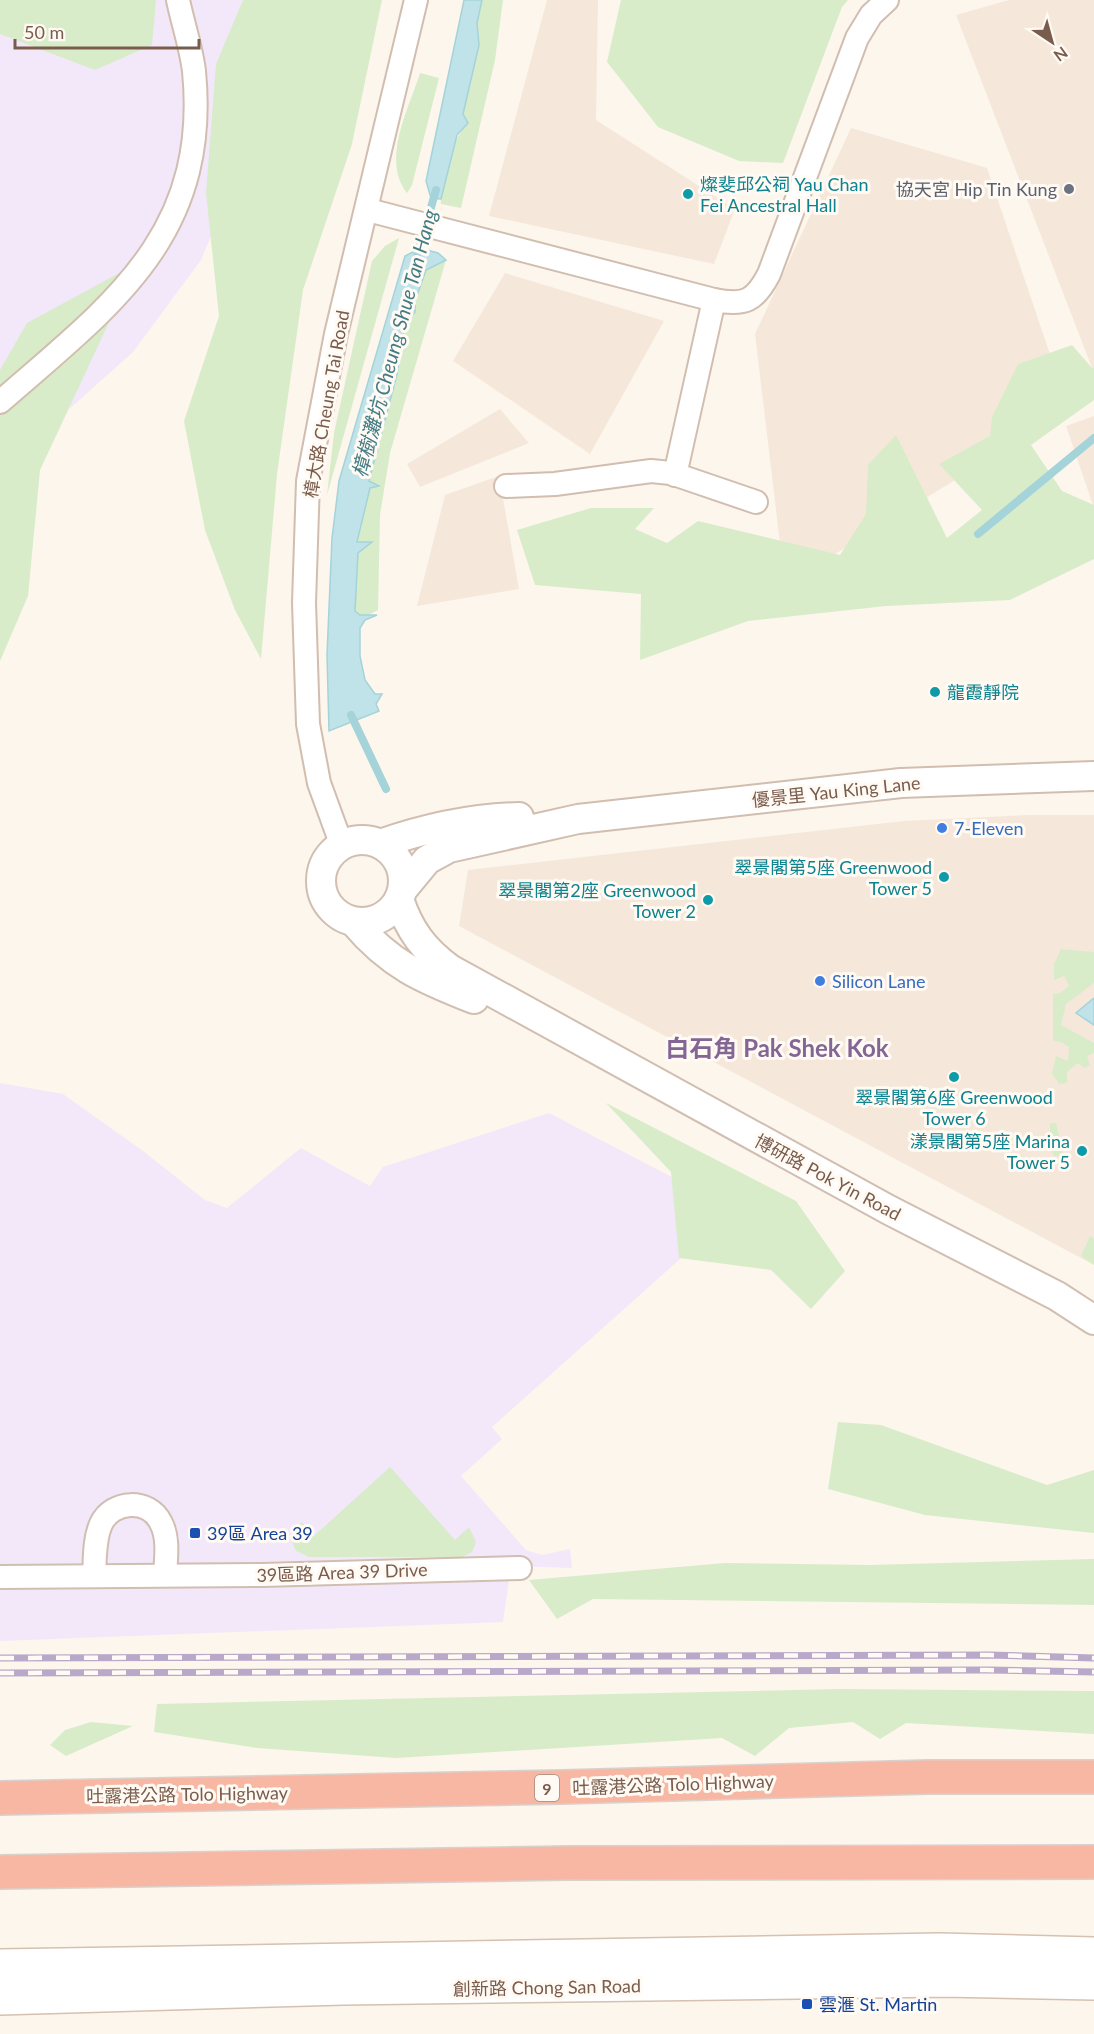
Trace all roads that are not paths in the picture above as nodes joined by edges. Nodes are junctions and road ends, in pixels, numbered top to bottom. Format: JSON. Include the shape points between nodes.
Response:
{"nodes":[{"id":1,"x":178,"y":0,"type":"edge"},
{"id":2,"x":416,"y":0,"type":"edge"},
{"id":3,"x":887,"y":0,"type":"edge"},
{"id":4,"x":368,"y":210,"type":"junction"},
{"id":5,"x":714,"y":300,"type":"junction"},
{"id":6,"x":0,"y":402,"type":"edge"},
{"id":7,"x":675,"y":475,"type":"junction"},
{"id":8,"x":506,"y":486,"type":"dead end"},
{"id":9,"x":756,"y":502,"type":"dead end"},
{"id":10,"x":1094,"y":776,"type":"edge"},
{"id":11,"x":578,"y":819,"type":"junction"},
{"id":12,"x":380,"y":844,"type":"junction"},
{"id":13,"x":342,"y":846,"type":"junction"},
{"id":14,"x":401,"y":894,"type":"junction"},
{"id":15,"x":354,"y":922,"type":"junction"},
{"id":16,"x":562,"y":1033,"type":"junction"},
{"id":17,"x":1094,"y":1320,"type":"edge"},
{"id":18,"x":520,"y":1568,"type":"dead end"},
{"id":19,"x":165,"y":1574,"type":"junction"},
{"id":20,"x":94,"y":1576,"type":"junction"},
{"id":21,"x":0,"y":1577,"type":"edge"},
{"id":22,"x":1094,"y":1777,"type":"edge"},
{"id":23,"x":0,"y":1798,"type":"edge"},
{"id":24,"x":1094,"y":1862,"type":"edge"},
{"id":25,"x":0,"y":1872,"type":"edge"},
{"id":26,"x":1094,"y":1954,"type":"edge"},
{"id":27,"x":0,"y":1966,"type":"edge"},
{"id":28,"x":1094,"y":1983,"type":"edge"},
{"id":29,"x":0,"y":1998,"type":"edge"}],
"edges":[{"from":1,"to":6,"type":"street","via":[[190,49],[195,129],[187,178],[167,230],[116,299]]},
{"from":2,"to":4,"type":"street","name":"樟大路 Cheung Tai Road"},
{"from":3,"to":5,"type":"street","via":[[871,15],[857,38],[761,290],[746,301]]},
{"from":4,"to":5,"type":"street"},
{"from":4,"to":13,"type":"street","name":"樟大路 Cheung Tai Road","via":[[336,334],[308,481],[304,603],[308,724],[321,793]]},
{"from":5,"to":7,"type":"street"},
{"from":7,"to":8,"type":"street","via":[[651,471],[555,484]]},
{"from":7,"to":9,"type":"street"},
{"from":10,"to":11,"type":"street","name":"優景里 Yau King Lane","via":[[902,783]]},
{"from":11,"to":12,"type":"street","name":"優景里 Yau King Lane","via":[[466,821]]},
{"from":11,"to":14,"type":"street","name":"優景里 Yau King Lane","via":[[449,848],[423,864]]},
{"from":12,"to":13,"type":"street","via":[[360,840]]},
{"from":12,"to":14,"type":"street","via":[[396,858],[403,878]]},
{"from":13,"to":15,"type":"street","via":[[323,869],[321,888],[336,914]]},
{"from":14,"to":15,"type":"street","via":[[386,915]]},
{"from":14,"to":16,"type":"street","name":"博研路 Pok Yin Road","via":[[411,931],[437,960]]},
{"from":15,"to":16,"type":"street","name":"博研路 Pok Yin Road","via":[[404,969]]},
{"from":16,"to":17,"type":"street","name":"博研路 Pok Yin Road","via":[[1057,1296]]},
{"from":18,"to":19,"type":"street","name":"39區路 Area 39 Drive"},
{"from":19,"to":20,"type":"street","name":"39區路 Area 39 Drive"},
{"from":19,"to":20,"type":"street","via":[[165,1542],[160,1521],[154,1513],[133,1505],[113,1510],[100,1526]]},
{"from":20,"to":21,"type":"street","name":"39區路 Area 39 Drive"},
{"from":22,"to":23,"type":"highway","name":"吐露港公路 Tolo Highway","number":"9","via":[[928,1777]]},
{"from":24,"to":25,"type":"highway","via":[[567,1863]]},
{"from":26,"to":27,"type":"main road","name":"創新路 Chong San Road","via":[[940,1950]]},
{"from":28,"to":29,"type":"main road","name":"創新路 Chong San Road","via":[[932,1980],[308,1989]]}]}
